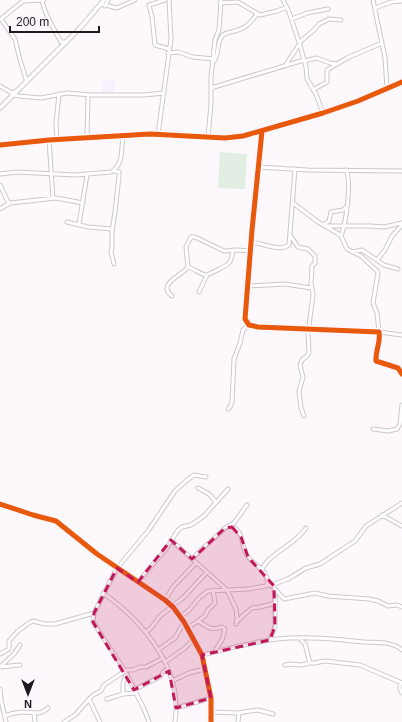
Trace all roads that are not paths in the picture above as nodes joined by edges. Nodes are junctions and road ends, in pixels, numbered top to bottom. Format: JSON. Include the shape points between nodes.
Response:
{"nodes":[{"id":1,"x":43,"y":0,"type":"edge"},
{"id":2,"x":104,"y":0,"type":"edge"},
{"id":3,"x":108,"y":0,"type":"edge"},
{"id":4,"x":135,"y":0,"type":"edge"},
{"id":5,"x":165,"y":0,"type":"edge"},
{"id":6,"x":169,"y":0,"type":"edge"},
{"id":7,"x":283,"y":0,"type":"edge"},
{"id":8,"x":374,"y":0,"type":"edge"},
{"id":9,"x":220,"y":1,"type":"edge"},
{"id":10,"x":391,"y":1,"type":"edge"},
{"id":11,"x":402,"y":1,"type":"edge"},
{"id":12,"x":103,"y":5,"type":"junction"},
{"id":13,"x":287,"y":7,"type":"junction"},
{"id":14,"x":375,"y":8,"type":"junction"},
{"id":15,"x":328,"y":9,"type":"dead end"},
{"id":16,"x":257,"y":14,"type":"junction"},
{"id":17,"x":292,"y":19,"type":"junction"},
{"id":18,"x":341,"y":20,"type":"dead end"},
{"id":19,"x":66,"y":42,"type":"junction"},
{"id":20,"x":382,"y":43,"type":"junction"},
{"id":21,"x":300,"y":44,"type":"junction"},
{"id":22,"x":169,"y":51,"type":"junction"},
{"id":23,"x":214,"y":61,"type":"junction"},
{"id":24,"x":304,"y":61,"type":"junction"},
{"id":25,"x":337,"y":64,"type":"junction"},
{"id":26,"x":284,"y":66,"type":"junction"},
{"id":27,"x":29,"y":79,"type":"junction"},
{"id":28,"x":402,"y":82,"type":"edge"},
{"id":29,"x":0,"y":86,"type":"edge"},
{"id":30,"x":211,"y":88,"type":"junction"},
{"id":31,"x":387,"y":88,"type":"junction"},
{"id":32,"x":313,"y":90,"type":"junction"},
{"id":33,"x":16,"y":92,"type":"junction"},
{"id":34,"x":164,"y":93,"type":"junction"},
{"id":35,"x":60,"y":94,"type":"junction"},
{"id":36,"x":88,"y":95,"type":"junction"},
{"id":37,"x":0,"y":108,"type":"edge"},
{"id":38,"x":322,"y":113,"type":"junction"},
{"id":39,"x":262,"y":131,"type":"junction"},
{"id":40,"x":158,"y":134,"type":"junction"},
{"id":41,"x":122,"y":136,"type":"junction"},
{"id":42,"x":208,"y":137,"type":"junction"},
{"id":43,"x":87,"y":138,"type":"junction"},
{"id":44,"x":49,"y":140,"type":"junction"},
{"id":45,"x":56,"y":140,"type":"junction"},
{"id":46,"x":0,"y":145,"type":"edge"},
{"id":47,"x":258,"y":167,"type":"junction"},
{"id":48,"x":295,"y":169,"type":"junction"},
{"id":49,"x":346,"y":170,"type":"junction"},
{"id":50,"x":114,"y":171,"type":"junction"},
{"id":51,"x":402,"y":172,"type":"edge"},
{"id":52,"x":51,"y":173,"type":"junction"},
{"id":53,"x":0,"y":174,"type":"edge"},
{"id":54,"x":87,"y":175,"type":"junction"},
{"id":55,"x":0,"y":185,"type":"edge"},
{"id":56,"x":53,"y":198,"type":"junction"},
{"id":57,"x":83,"y":203,"type":"junction"},
{"id":58,"x":293,"y":203,"type":"junction"},
{"id":59,"x":8,"y":204,"type":"junction"},
{"id":60,"x":346,"y":207,"type":"junction"},
{"id":61,"x":0,"y":209,"type":"edge"},
{"id":62,"x":67,"y":222,"type":"dead end"},
{"id":63,"x":79,"y":224,"type":"junction"},
{"id":64,"x":402,"y":224,"type":"edge"},
{"id":65,"x":324,"y":226,"type":"junction"},
{"id":66,"x":344,"y":226,"type":"junction"},
{"id":67,"x":112,"y":229,"type":"junction"},
{"id":68,"x":290,"y":235,"type":"junction"},
{"id":69,"x":341,"y":236,"type":"junction"},
{"id":70,"x":251,"y":242,"type":"junction"},
{"id":71,"x":233,"y":250,"type":"junction"},
{"id":72,"x":251,"y":251,"type":"junction"},
{"id":73,"x":352,"y":252,"type":"junction"},
{"id":74,"x":377,"y":260,"type":"junction"},
{"id":75,"x":114,"y":264,"type":"dead end"},
{"id":76,"x":188,"y":267,"type":"junction"},
{"id":77,"x":398,"y":269,"type":"dead end"},
{"id":78,"x":207,"y":275,"type":"junction"},
{"id":79,"x":248,"y":286,"type":"junction"},
{"id":80,"x":311,"y":288,"type":"junction"},
{"id":81,"x":199,"y":292,"type":"dead end"},
{"id":82,"x":172,"y":296,"type":"dead end"},
{"id":83,"x":249,"y":326,"type":"junction"},
{"id":84,"x":309,"y":330,"type":"junction"},
{"id":85,"x":379,"y":332,"type":"junction"},
{"id":86,"x":402,"y":335,"type":"edge"},
{"id":87,"x":402,"y":374,"type":"edge"},
{"id":88,"x":402,"y":405,"type":"edge"},
{"id":89,"x":228,"y":409,"type":"dead end"},
{"id":90,"x":304,"y":416,"type":"dead end"},
{"id":91,"x":373,"y":429,"type":"dead end"},
{"id":92,"x":206,"y":477,"type":"dead end"},
{"id":93,"x":198,"y":488,"type":"dead end"},
{"id":94,"x":228,"y":489,"type":"dead end"},
{"id":95,"x":216,"y":502,"type":"junction"},
{"id":96,"x":402,"y":503,"type":"edge"},
{"id":97,"x":0,"y":504,"type":"edge"},
{"id":98,"x":247,"y":505,"type":"dead end"},
{"id":99,"x":382,"y":515,"type":"junction"},
{"id":100,"x":228,"y":526,"type":"junction"},
{"id":101,"x":402,"y":526,"type":"edge"},
{"id":102,"x":306,"y":528,"type":"dead end"},
{"id":103,"x":171,"y":540,"type":"junction"},
{"id":104,"x":192,"y":559,"type":"junction"},
{"id":105,"x":196,"y":563,"type":"junction"},
{"id":106,"x":117,"y":568,"type":"junction"},
{"id":107,"x":262,"y":569,"type":"junction"},
{"id":108,"x":206,"y":573,"type":"junction"},
{"id":109,"x":138,"y":582,"type":"junction"},
{"id":110,"x":271,"y":585,"type":"junction"},
{"id":111,"x":213,"y":590,"type":"junction"},
{"id":112,"x":227,"y":590,"type":"junction"},
{"id":113,"x":103,"y":593,"type":"junction"},
{"id":114,"x":282,"y":598,"type":"junction"},
{"id":115,"x":165,"y":600,"type":"junction"},
{"id":116,"x":276,"y":603,"type":"junction"},
{"id":117,"x":173,"y":607,"type":"junction"},
{"id":118,"x":402,"y":607,"type":"edge"},
{"id":119,"x":94,"y":613,"type":"junction"},
{"id":120,"x":180,"y":617,"type":"junction"},
{"id":121,"x":198,"y":621,"type":"junction"},
{"id":122,"x":184,"y":622,"type":"junction"},
{"id":123,"x":188,"y":628,"type":"junction"},
{"id":124,"x":146,"y":632,"type":"junction"},
{"id":125,"x":299,"y":638,"type":"junction"},
{"id":126,"x":194,"y":639,"type":"junction"},
{"id":127,"x":270,"y":640,"type":"junction"},
{"id":128,"x":20,"y":646,"type":"dead end"},
{"id":129,"x":158,"y":650,"type":"junction"},
{"id":130,"x":402,"y":650,"type":"edge"},
{"id":131,"x":214,"y":652,"type":"junction"},
{"id":132,"x":0,"y":654,"type":"edge"},
{"id":133,"x":202,"y":655,"type":"junction"},
{"id":134,"x":163,"y":658,"type":"junction"},
{"id":135,"x":165,"y":662,"type":"junction"},
{"id":136,"x":310,"y":662,"type":"junction"},
{"id":137,"x":20,"y":665,"type":"dead end"},
{"id":138,"x":285,"y":665,"type":"dead end"},
{"id":139,"x":0,"y":667,"type":"edge"},
{"id":140,"x":168,"y":669,"type":"junction"},
{"id":141,"x":205,"y":669,"type":"junction"},
{"id":142,"x":125,"y":672,"type":"junction"},
{"id":143,"x":172,"y":681,"type":"junction"},
{"id":144,"x":401,"y":682,"type":"edge"},
{"id":145,"x":0,"y":689,"type":"edge"},
{"id":146,"x":135,"y":692,"type":"junction"},
{"id":147,"x":402,"y":693,"type":"edge"},
{"id":148,"x":123,"y":694,"type":"junction"},
{"id":149,"x":211,"y":698,"type":"junction"},
{"id":150,"x":89,"y":699,"type":"junction"},
{"id":151,"x":107,"y":699,"type":"dead end"},
{"id":152,"x":1,"y":704,"type":"edge"},
{"id":153,"x":48,"y":708,"type":"dead end"},
{"id":154,"x":176,"y":708,"type":"junction"},
{"id":155,"x":212,"y":712,"type":"junction"},
{"id":156,"x":239,"y":713,"type":"junction"},
{"id":157,"x":34,"y":714,"type":"junction"},
{"id":158,"x":273,"y":714,"type":"dead end"},
{"id":159,"x":5,"y":716,"type":"junction"},
{"id":160,"x":6,"y":722,"type":"edge"},
{"id":161,"x":35,"y":722,"type":"edge"},
{"id":162,"x":64,"y":722,"type":"edge"},
{"id":163,"x":100,"y":722,"type":"edge"},
{"id":164,"x":149,"y":722,"type":"edge"},
{"id":165,"x":175,"y":722,"type":"edge"},
{"id":166,"x":212,"y":722,"type":"edge"},
{"id":167,"x":238,"y":722,"type":"edge"}],
"edges":[{"from":1,"to":19,"type":"street","via":[[44,10],[57,35],[61,42]]},
{"from":1,"to":27,"type":"street","via":[[23,1],[1,19],[15,39],[26,78]]},
{"from":2,"to":12,"type":"street"},
{"from":3,"to":12,"type":"street"},
{"from":4,"to":12,"type":"street","via":[[118,8]]},
{"from":5,"to":22,"type":"street","via":[[149,5],[155,45]]},
{"from":6,"to":22,"type":"street"},
{"from":7,"to":13,"type":"street"},
{"from":8,"to":14,"type":"street"},
{"from":9,"to":16,"type":"street","via":[[238,2]]},
{"from":9,"to":23,"type":"street"},
{"from":10,"to":11,"type":"street"},
{"from":10,"to":14,"type":"street"},
{"from":12,"to":19,"type":"street"},
{"from":13,"to":16,"type":"street"},
{"from":13,"to":17,"type":"street"},
{"from":14,"to":20,"type":"street"},
{"from":15,"to":17,"type":"street"},
{"from":16,"to":23,"type":"street","via":[[247,26],[223,35]]},
{"from":17,"to":21,"type":"street"},
{"from":18,"to":21,"type":"street","via":[[323,21]]},
{"from":19,"to":27,"type":"street"},
{"from":20,"to":25,"type":"street"},
{"from":20,"to":31,"type":"street"},
{"from":21,"to":24,"type":"street"},
{"from":21,"to":26,"type":"street"},
{"from":22,"to":23,"type":"street"},
{"from":22,"to":34,"type":"street"},
{"from":23,"to":30,"type":"street"},
{"from":24,"to":25,"type":"street","via":[[317,58]]},
{"from":24,"to":26,"type":"street"},
{"from":24,"to":32,"type":"street","via":[[307,79]]},
{"from":25,"to":32,"type":"street","via":[[326,70],[327,82]]},
{"from":26,"to":30,"type":"street"},
{"from":27,"to":33,"type":"street"},
{"from":28,"to":31,"type":"street"},
{"from":29,"to":33,"type":"street","via":[[12,93]]},
{"from":30,"to":42,"type":"street"},
{"from":31,"to":38,"type":"street"},
{"from":32,"to":38,"type":"street"},
{"from":33,"to":35,"type":"street","via":[[15,95],[18,96],[37,98]]},
{"from":33,"to":37,"type":"street"},
{"from":34,"to":36,"type":"street"},
{"from":34,"to":40,"type":"street"},
{"from":35,"to":36,"type":"street"},
{"from":35,"to":45,"type":"street"},
{"from":36,"to":43,"type":"street"},
{"from":38,"to":39,"type":"street"},
{"from":39,"to":42,"type":"street","via":[[232,138]]},
{"from":39,"to":47,"type":"street"},
{"from":40,"to":41,"type":"street"},
{"from":40,"to":42,"type":"street"},
{"from":41,"to":43,"type":"street"},
{"from":41,"to":50,"type":"street","via":[[120,164]]},
{"from":43,"to":45,"type":"street"},
{"from":44,"to":45,"type":"street"},
{"from":44,"to":46,"type":"street"},
{"from":44,"to":52,"type":"street"},
{"from":47,"to":48,"type":"street"},
{"from":47,"to":70,"type":"street"},
{"from":48,"to":49,"type":"street"},
{"from":48,"to":58,"type":"street"},
{"from":49,"to":51,"type":"street"},
{"from":49,"to":60,"type":"street","via":[[349,184]]},
{"from":50,"to":54,"type":"street"},
{"from":50,"to":67,"type":"street","via":[[119,173],[119,182]]},
{"from":52,"to":53,"type":"street"},
{"from":52,"to":54,"type":"street"},
{"from":52,"to":56,"type":"street"},
{"from":54,"to":57,"type":"street"},
{"from":55,"to":59,"type":"street"},
{"from":56,"to":57,"type":"street"},
{"from":56,"to":59,"type":"street"},
{"from":57,"to":63,"type":"street"},
{"from":58,"to":65,"type":"street"},
{"from":58,"to":68,"type":"street"},
{"from":59,"to":61,"type":"street"},
{"from":60,"to":65,"type":"street","via":[[331,212],[329,221]]},
{"from":60,"to":66,"type":"street"},
{"from":62,"to":63,"type":"street"},
{"from":63,"to":67,"type":"street"},
{"from":64,"to":66,"type":"street","via":[[384,227]]},
{"from":64,"to":74,"type":"street"},
{"from":65,"to":66,"type":"street"},
{"from":65,"to":69,"type":"street"},
{"from":66,"to":69,"type":"street"},
{"from":67,"to":75,"type":"street","via":[[111,252]]},
{"from":68,"to":70,"type":"street","via":[[289,245],[286,247]]},
{"from":68,"to":80,"type":"street","via":[[298,246],[314,254]]},
{"from":69,"to":73,"type":"street","via":[[347,249]]},
{"from":70,"to":72,"type":"street"},
{"from":71,"to":72,"type":"street"},
{"from":71,"to":76,"type":"street","via":[[222,251],[191,237],[186,247]]},
{"from":71,"to":78,"type":"street","via":[[228,264]]},
{"from":72,"to":79,"type":"street"},
{"from":73,"to":74,"type":"street","via":[[362,250]]},
{"from":73,"to":85,"type":"street","via":[[363,258],[378,273],[373,303]]},
{"from":74,"to":77,"type":"street"},
{"from":76,"to":78,"type":"street"},
{"from":76,"to":82,"type":"street","via":[[170,282],[168,291]]},
{"from":78,"to":81,"type":"street"},
{"from":79,"to":80,"type":"street","via":[[285,284]]},
{"from":79,"to":83,"type":"street","via":[[245,319]]},
{"from":80,"to":84,"type":"street"},
{"from":83,"to":84,"type":"street"},
{"from":83,"to":89,"type":"street","via":[[243,330],[234,359],[232,402]]},
{"from":84,"to":85,"type":"street"},
{"from":84,"to":90,"type":"street","via":[[309,352],[301,362],[303,377],[299,391]]},
{"from":85,"to":86,"type":"street"},
{"from":85,"to":87,"type":"street","via":[[380,342],[376,361],[398,368]]},
{"from":88,"to":91,"type":"street","via":[[397,429]]},
{"from":92,"to":106,"type":"street","via":[[191,477],[175,491],[148,531]]},
{"from":93,"to":95,"type":"street","via":[[209,494]]},
{"from":94,"to":95,"type":"street"},
{"from":95,"to":103,"type":"street","via":[[207,514],[193,524],[182,527]]},
{"from":96,"to":99,"type":"street"},
{"from":97,"to":106,"type":"street","via":[[56,521]]},
{"from":98,"to":100,"type":"street","via":[[234,523]]},
{"from":99,"to":101,"type":"street"},
{"from":99,"to":110,"type":"street","via":[[366,526],[355,541],[343,550],[320,564]]},
{"from":100,"to":104,"type":"street"},
{"from":100,"to":107,"type":"street","via":[[238,531],[249,559]]},
{"from":102,"to":107,"type":"street"},
{"from":103,"to":104,"type":"street"},
{"from":103,"to":109,"type":"street"},
{"from":104,"to":105,"type":"street"},
{"from":105,"to":108,"type":"street"},
{"from":105,"to":115,"type":"street"},
{"from":106,"to":109,"type":"street"},
{"from":106,"to":113,"type":"street"},
{"from":107,"to":110,"type":"street"},
{"from":108,"to":112,"type":"street"},
{"from":108,"to":117,"type":"street"},
{"from":109,"to":115,"type":"street"},
{"from":110,"to":112,"type":"street","via":[[254,589]]},
{"from":110,"to":114,"type":"street"},
{"from":110,"to":116,"type":"street"},
{"from":111,"to":112,"type":"street"},
{"from":111,"to":120,"type":"street","via":[[199,598]]},
{"from":111,"to":121,"type":"street","via":[[215,603]]},
{"from":112,"to":116,"type":"street","via":[[236,609],[236,623],[252,608]]},
{"from":113,"to":119,"type":"street"},
{"from":113,"to":124,"type":"street","via":[[129,613]]},
{"from":114,"to":116,"type":"street"},
{"from":114,"to":118,"type":"street","via":[[315,593],[369,599],[388,606]]},
{"from":115,"to":117,"type":"street"},
{"from":116,"to":127,"type":"street","via":[[275,626]]},
{"from":117,"to":120,"type":"street"},
{"from":117,"to":124,"type":"street","via":[[160,616]]},
{"from":119,"to":132,"type":"street","via":[[55,624],[36,621],[29,623],[9,641],[9,649]]},
{"from":119,"to":142,"type":"street","via":[[95,626]]},
{"from":120,"to":122,"type":"street"},
{"from":121,"to":123,"type":"street"},
{"from":121,"to":131,"type":"street","via":[[205,627],[225,629],[222,640]]},
{"from":122,"to":123,"type":"street"},
{"from":122,"to":129,"type":"street","via":[[175,638]]},
{"from":123,"to":126,"type":"street"},
{"from":124,"to":129,"type":"street"},
{"from":125,"to":127,"type":"street"},
{"from":125,"to":130,"type":"street","via":[[389,644]]},
{"from":125,"to":136,"type":"street","via":[[305,644]]},
{"from":126,"to":133,"type":"street"},
{"from":126,"to":135,"type":"street"},
{"from":127,"to":131,"type":"street"},
{"from":128,"to":139,"type":"street"},
{"from":129,"to":134,"type":"street"},
{"from":131,"to":133,"type":"street"},
{"from":133,"to":141,"type":"street"},
{"from":134,"to":135,"type":"street"},
{"from":134,"to":142,"type":"street","via":[[146,667]]},
{"from":135,"to":140,"type":"street"},
{"from":136,"to":138,"type":"street"},
{"from":136,"to":144,"type":"street","via":[[360,665]]},
{"from":137,"to":139,"type":"street"},
{"from":140,"to":143,"type":"street"},
{"from":140,"to":146,"type":"street"},
{"from":141,"to":143,"type":"street"},
{"from":141,"to":149,"type":"street"},
{"from":142,"to":146,"type":"street"},
{"from":142,"to":148,"type":"street"},
{"from":142,"to":150,"type":"street","via":[[109,681],[101,691]]},
{"from":143,"to":154,"type":"street"},
{"from":144,"to":147,"type":"street"},
{"from":145,"to":152,"type":"street"},
{"from":146,"to":148,"type":"street"},
{"from":146,"to":164,"type":"street"},
{"from":148,"to":151,"type":"street"},
{"from":149,"to":154,"type":"street"},
{"from":149,"to":155,"type":"street"},
{"from":150,"to":162,"type":"street","via":[[75,715]]},
{"from":150,"to":163,"type":"street"},
{"from":152,"to":159,"type":"street"},
{"from":153,"to":157,"type":"street","via":[[42,713]]},
{"from":154,"to":165,"type":"street"},
{"from":155,"to":156,"type":"street"},
{"from":155,"to":166,"type":"street"},
{"from":156,"to":158,"type":"street","via":[[258,710]]},
{"from":156,"to":167,"type":"street"},
{"from":157,"to":159,"type":"street","via":[[21,712]]},
{"from":157,"to":161,"type":"street"},
{"from":159,"to":160,"type":"street"}]}
